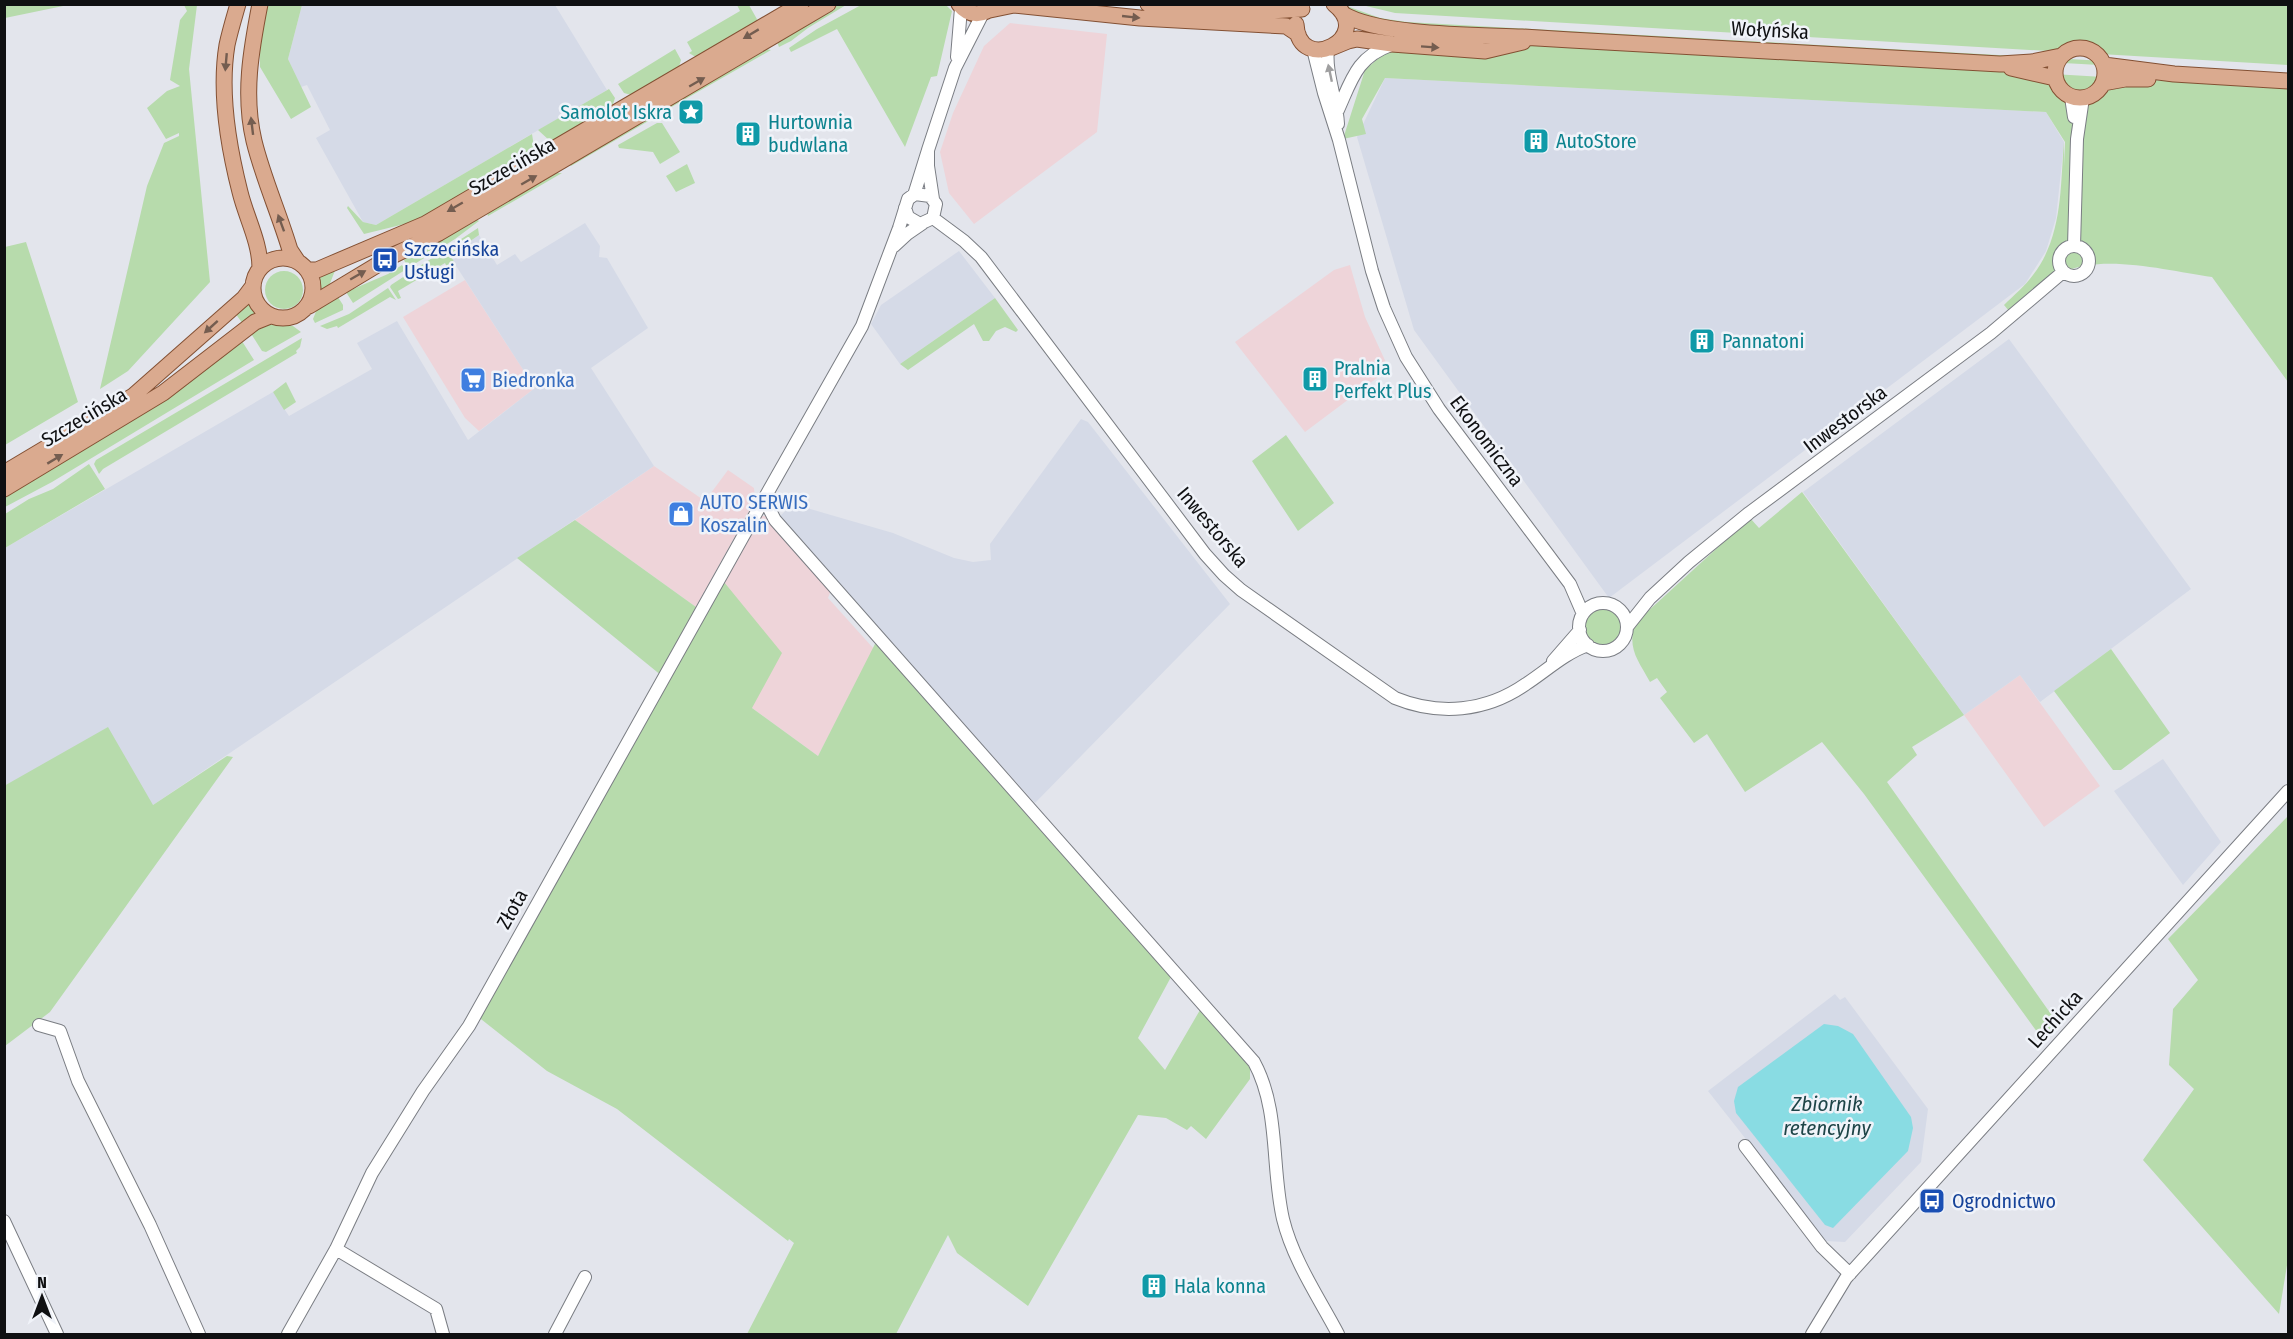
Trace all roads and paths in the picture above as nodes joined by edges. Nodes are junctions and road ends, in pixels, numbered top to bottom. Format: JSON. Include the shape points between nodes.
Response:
{"nodes":[{"id":1,"x":238,"y":4,"type":"edge"},
{"id":2,"x":260,"y":4,"type":"edge"},
{"id":3,"x":801,"y":4,"type":"edge"},
{"id":4,"x":828,"y":4,"type":"edge"},
{"id":5,"x":1148,"y":4,"type":"edge"},
{"id":6,"x":1247,"y":4,"type":"edge"},
{"id":7,"x":960,"y":6,"type":"edge"},
{"id":8,"x":1304,"y":6,"type":"edge"},
{"id":9,"x":989,"y":9,"type":"edge"},
{"id":10,"x":1338,"y":9,"type":"edge"},
{"id":11,"x":1232,"y":10,"type":"junction"},
{"id":12,"x":1298,"y":34,"type":"junction"},
{"id":13,"x":1538,"y":38,"type":"junction"},
{"id":14,"x":1392,"y":44,"type":"junction"},
{"id":15,"x":1324,"y":48,"type":"junction"},
{"id":16,"x":2061,"y":56,"type":"junction"},
{"id":17,"x":2000,"y":64,"type":"junction"},
{"id":18,"x":2104,"y":65,"type":"junction"},
{"id":19,"x":955,"y":68,"type":"junction"},
{"id":20,"x":2174,"y":74,"type":"junction"},
{"id":21,"x":2055,"y":78,"type":"junction"},
{"id":22,"x":2289,"y":81,"type":"edge"},
{"id":23,"x":2103,"y":83,"type":"junction"},
{"id":24,"x":2077,"y":97,"type":"junction"},
{"id":25,"x":1338,"y":110,"type":"junction"},
{"id":26,"x":1339,"y":140,"type":"junction"},
{"id":27,"x":928,"y":150,"type":"junction"},
{"id":28,"x":914,"y":195,"type":"junction"},
{"id":29,"x":933,"y":199,"type":"junction"},
{"id":30,"x":905,"y":208,"type":"junction"},
{"id":31,"x":928,"y":221,"type":"junction"},
{"id":32,"x":2074,"y":246,"type":"junction"},
{"id":33,"x":891,"y":249,"type":"junction"},
{"id":34,"x":303,"y":266,"type":"junction"},
{"id":35,"x":260,"y":268,"type":"junction"},
{"id":36,"x":2063,"y":272,"type":"junction"},
{"id":37,"x":253,"y":286,"type":"junction"},
{"id":38,"x":309,"y":306,"type":"junction"},
{"id":39,"x":270,"y":316,"type":"junction"},
{"id":40,"x":4,"y":473,"type":"edge"},
{"id":41,"x":4,"y":489,"type":"edge"},
{"id":42,"x":764,"y":500,"type":"junction"},
{"id":43,"x":1570,"y":584,"type":"junction"},
{"id":44,"x":1650,"y":597,"type":"junction"},
{"id":45,"x":1597,"y":604,"type":"junction"},
{"id":46,"x":1620,"y":610,"type":"junction"},
{"id":47,"x":1583,"y":614,"type":"junction"},
{"id":48,"x":1627,"y":627,"type":"junction"},
{"id":49,"x":1580,"y":630,"type":"junction"},
{"id":50,"x":1588,"y":645,"type":"junction"},
{"id":51,"x":1546,"y":668,"type":"junction"},
{"id":52,"x":2289,"y":790,"type":"edge"},
{"id":53,"x":39,"y":1024,"type":"dead end"},
{"id":54,"x":1745,"y":1146,"type":"dead end"},
{"id":55,"x":4,"y":1221,"type":"edge"},
{"id":56,"x":336,"y":1249,"type":"junction"},
{"id":57,"x":1850,"y":1274,"type":"junction"},
{"id":58,"x":585,"y":1277,"type":"dead end"},
{"id":59,"x":57,"y":1335,"type":"edge"},
{"id":60,"x":199,"y":1335,"type":"edge"},
{"id":61,"x":288,"y":1335,"type":"edge"},
{"id":62,"x":443,"y":1335,"type":"edge"},
{"id":63,"x":555,"y":1335,"type":"edge"},
{"id":64,"x":1338,"y":1335,"type":"edge"},
{"id":65,"x":1812,"y":1335,"type":"edge"}],
"edges":[{"from":1,"to":35,"type":"main road","one_way":true,"via":[[227,45],[226,116]]},
{"from":34,"to":2,"type":"main road","one_way":true,"via":[[290,250],[254,140],[248,88]]},
{"from":3,"to":34,"type":"main road","name":"Szczecińska","one_way":true,"via":[[425,224],[317,270]]},
{"from":38,"to":4,"type":"main road","name":"Szczecińska","one_way":true},
{"from":5,"to":11,"type":"main road"},
{"from":6,"to":11,"type":"main road"},
{"from":7,"to":9,"type":"main road","via":[[972,14]]},
{"from":7,"to":19,"type":"street"},
{"from":8,"to":11,"type":"main road","via":[[1285,12]]},
{"from":8,"to":12,"type":"main road","via":[[1296,22]]},
{"from":9,"to":12,"type":"main road","one_way":true,"via":[[1030,6],[1140,18],[1286,26]]},
{"from":9,"to":19,"type":"street"},
{"from":10,"to":13,"type":"main road","name":"Wołyńska","via":[[1351,19],[1397,30]]},
{"from":10,"to":15,"type":"main road","via":[[1345,23],[1343,35]]},
{"from":12,"to":15,"type":"main road","via":[[1304,43]]},
{"from":14,"to":13,"type":"main road","name":"Wołyńska","one_way":true,"via":[[1485,51]]},
{"from":13,"to":17,"type":"main road","name":"Wołyńska"},
{"from":14,"to":15,"type":"main road","name":"Wołyńska","via":[[1357,39]]},
{"from":14,"to":25,"type":"street","via":[[1366,58],[1352,76]]},
{"from":25,"to":15,"type":"street","name":"Ekonomiczna","one_way":true},
{"from":15,"to":26,"type":"street","name":"Ekonomiczna","via":[[1324,93]]},
{"from":16,"to":17,"type":"main road","name":"Wołyńska"},
{"from":16,"to":18,"type":"main road","via":[[2070,50],[2087,49]]},
{"from":16,"to":21,"type":"main road"},
{"from":17,"to":21,"type":"main road","name":"Wołyńska"},
{"from":18,"to":20,"type":"main road"},
{"from":18,"to":23,"type":"main road"},
{"from":19,"to":27,"type":"street"},
{"from":20,"to":22,"type":"main road"},
{"from":20,"to":23,"type":"main road"},
{"from":21,"to":24,"type":"main road","via":[[2061,90]]},
{"from":23,"to":24,"type":"main road","via":[[2095,93]]},
{"from":24,"to":32,"type":"street"},
{"from":25,"to":26,"type":"street","name":"Ekonomiczna"},
{"from":26,"to":43,"type":"street","name":"Ekonomiczna","via":[[1372,271],[1406,357],[1439,409]]},
{"from":27,"to":28,"type":"street"},
{"from":27,"to":29,"type":"street"},
{"from":28,"to":29,"type":"street","via":[[925,193]]},
{"from":28,"to":30,"type":"street"},
{"from":29,"to":31,"type":"street","via":[[936,209]]},
{"from":30,"to":31,"type":"street","via":[[911,220]]},
{"from":30,"to":33,"type":"street","name":"Złota"},
{"from":31,"to":33,"type":"street"},
{"from":31,"to":51,"type":"street","name":"Inwestorska","via":[[964,241],[981,257],[1205,554],[1241,590],[1395,698],[1414,706],[1433,710],[1462,708],[1500,700]]},
{"from":32,"to":36,"type":"street","via":[[2060,255]]},
{"from":32,"to":36,"type":"street","via":[[2087,252],[2089,265],[2081,275]]},
{"from":33,"to":42,"type":"street","name":"Złota","via":[[862,326]]},
{"from":34,"to":35,"type":"main road","via":[[280,258]]},
{"from":34,"to":38,"type":"main road","via":[[314,288]]},
{"from":35,"to":37,"type":"main road"},
{"from":36,"to":44,"type":"street","name":"Inwestorska","via":[[1991,333],[1749,513]]},
{"from":37,"to":39,"type":"main road","via":[[259,307]]},
{"from":37,"to":40,"type":"main road","name":"Szczecińska","one_way":true,"via":[[133,396]]},
{"from":38,"to":39,"type":"main road","via":[[293,318]]},
{"from":41,"to":39,"type":"main road","name":"Szczecińska","one_way":true,"via":[[163,393],[255,322]]},
{"from":42,"to":56,"type":"street","name":"Złota","via":[[469,1026],[372,1173]]},
{"from":42,"to":64,"type":"street","via":[[775,520],[1254,1062],[1270,1111],[1283,1219],[1299,1260]]},
{"from":43,"to":45,"type":"street","name":"Ekonomiczna"},
{"from":43,"to":47,"type":"street","name":"Ekonomiczna"},
{"from":44,"to":46,"type":"street","name":"Inwestorska"},
{"from":44,"to":48,"type":"street","name":"Inwestorska"},
{"from":45,"to":46,"type":"street","via":[[1610,604]]},
{"from":45,"to":47,"type":"street"},
{"from":46,"to":48,"type":"street"},
{"from":47,"to":49,"type":"street"},
{"from":48,"to":50,"type":"street","via":[[1624,639],[1615,647],[1603,651]]},
{"from":49,"to":50,"type":"street"},
{"from":49,"to":51,"type":"street","name":"Inwestorska"},
{"from":50,"to":51,"type":"street","name":"Inwestorska"},
{"from":52,"to":57,"type":"street","name":"Lechicka"},
{"from":53,"to":60,"type":"street","via":[[60,1031],[78,1081],[150,1225]]},
{"from":54,"to":57,"type":"street","via":[[1822,1247]]},
{"from":55,"to":59,"type":"street"},
{"from":56,"to":61,"type":"street","name":"Złota"},
{"from":56,"to":62,"type":"street","via":[[436,1309]]},
{"from":57,"to":65,"type":"street","name":"Lechicka"},
{"from":58,"to":63,"type":"street"}]}
